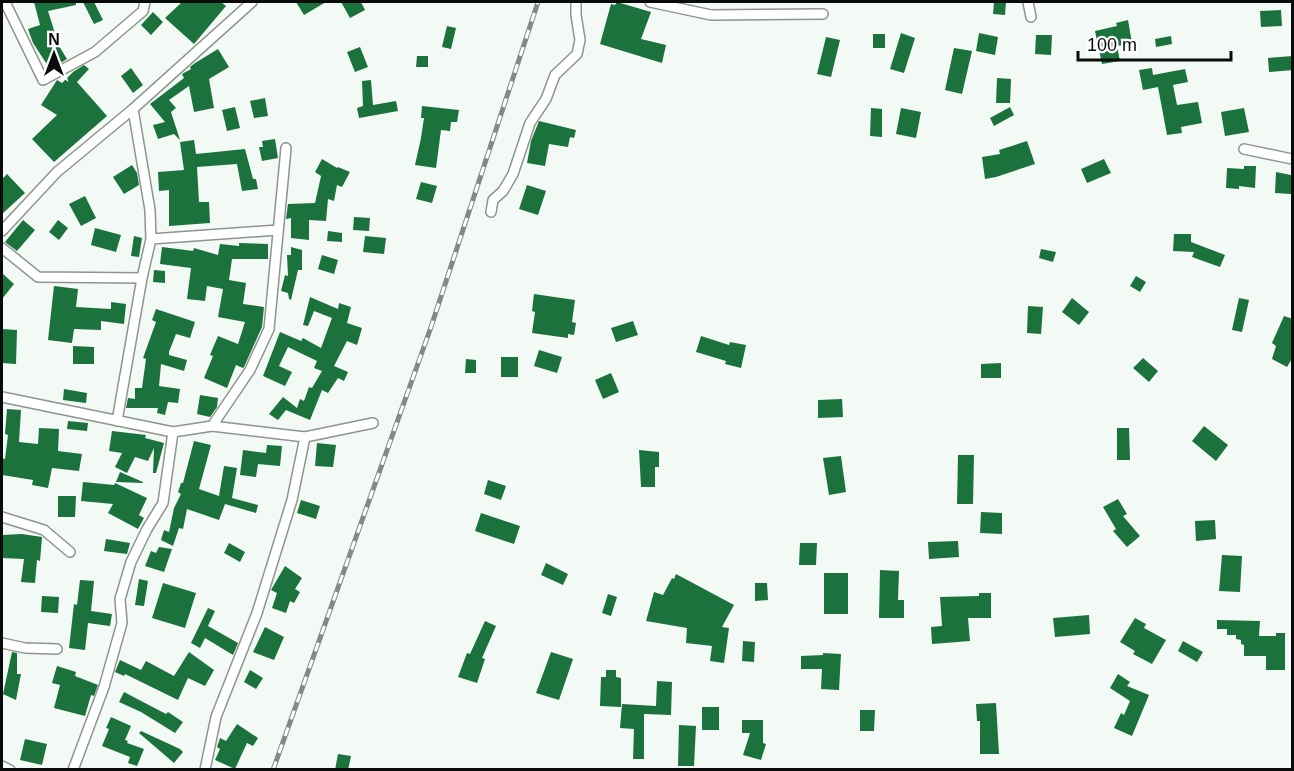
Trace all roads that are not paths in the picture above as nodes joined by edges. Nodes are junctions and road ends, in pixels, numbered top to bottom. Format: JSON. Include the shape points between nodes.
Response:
{"nodes":[{"id":1,"x":5,"y":2,"type":"edge"},
{"id":2,"x":144,"y":2,"type":"edge"},
{"id":3,"x":252,"y":2,"type":"edge"},
{"id":4,"x":576,"y":2,"type":"edge"},
{"id":5,"x":650,"y":2,"type":"edge"},
{"id":6,"x":1028,"y":2,"type":"edge"},
{"id":7,"x":823,"y":15,"type":"dead end"},
{"id":8,"x":1031,"y":17,"type":"dead end"},
{"id":9,"x":133,"y":109,"type":"junction"},
{"id":10,"x":286,"y":148,"type":"dead end"},
{"id":11,"x":1244,"y":149,"type":"dead end"},
{"id":12,"x":1293,"y":159,"type":"edge"},
{"id":13,"x":491,"y":212,"type":"dead end"},
{"id":14,"x":278,"y":230,"type":"junction"},
{"id":15,"x":2,"y":231,"type":"edge"},
{"id":16,"x":151,"y":239,"type":"junction"},
{"id":17,"x":2,"y":248,"type":"edge"},
{"id":18,"x":142,"y":278,"type":"junction"},
{"id":19,"x":2,"y":397,"type":"edge"},
{"id":20,"x":117,"y":421,"type":"junction"},
{"id":21,"x":373,"y":423,"type":"dead end"},
{"id":22,"x":212,"y":426,"type":"junction"},
{"id":23,"x":173,"y":432,"type":"junction"},
{"id":24,"x":305,"y":437,"type":"junction"},
{"id":25,"x":2,"y":518,"type":"edge"},
{"id":26,"x":70,"y":552,"type":"dead end"},
{"id":27,"x":2,"y":643,"type":"edge"},
{"id":28,"x":57,"y":649,"type":"dead end"},
{"id":29,"x":2,"y":766,"type":"edge"},
{"id":30,"x":10,"y":770,"type":"edge"},
{"id":31,"x":73,"y":770,"type":"edge"},
{"id":32,"x":205,"y":770,"type":"edge"}],
"edges":[{"from":1,"to":2,"type":"street","via":[[43,80],[95,52],[143,11]]},
{"from":3,"to":9,"type":"street"},
{"from":4,"to":13,"type":"street","via":[[580,40],[577,54],[555,75],[546,99],[530,123],[513,174],[493,200]]},
{"from":5,"to":7,"type":"street","via":[[711,15]]},
{"from":6,"to":8,"type":"street"},
{"from":9,"to":15,"type":"street","via":[[57,172]]},
{"from":9,"to":16,"type":"street"},
{"from":10,"to":14,"type":"street"},
{"from":11,"to":12,"type":"street"},
{"from":14,"to":16,"type":"street"},
{"from":14,"to":22,"type":"street","via":[[269,329],[250,370]]},
{"from":16,"to":18,"type":"street"},
{"from":17,"to":18,"type":"street","via":[[38,277]]},
{"from":18,"to":20,"type":"street"},
{"from":19,"to":20,"type":"street"},
{"from":20,"to":23,"type":"street"},
{"from":21,"to":24,"type":"street"},
{"from":22,"to":23,"type":"street"},
{"from":22,"to":24,"type":"street"},
{"from":23,"to":31,"type":"street","via":[[163,503],[131,562],[120,599],[122,623],[104,687]]},
{"from":24,"to":32,"type":"street","via":[[292,500],[257,613],[216,717]]},
{"from":25,"to":26,"type":"street","via":[[44,530]]},
{"from":27,"to":28,"type":"street"},
{"from":29,"to":30,"type":"street"}]}
